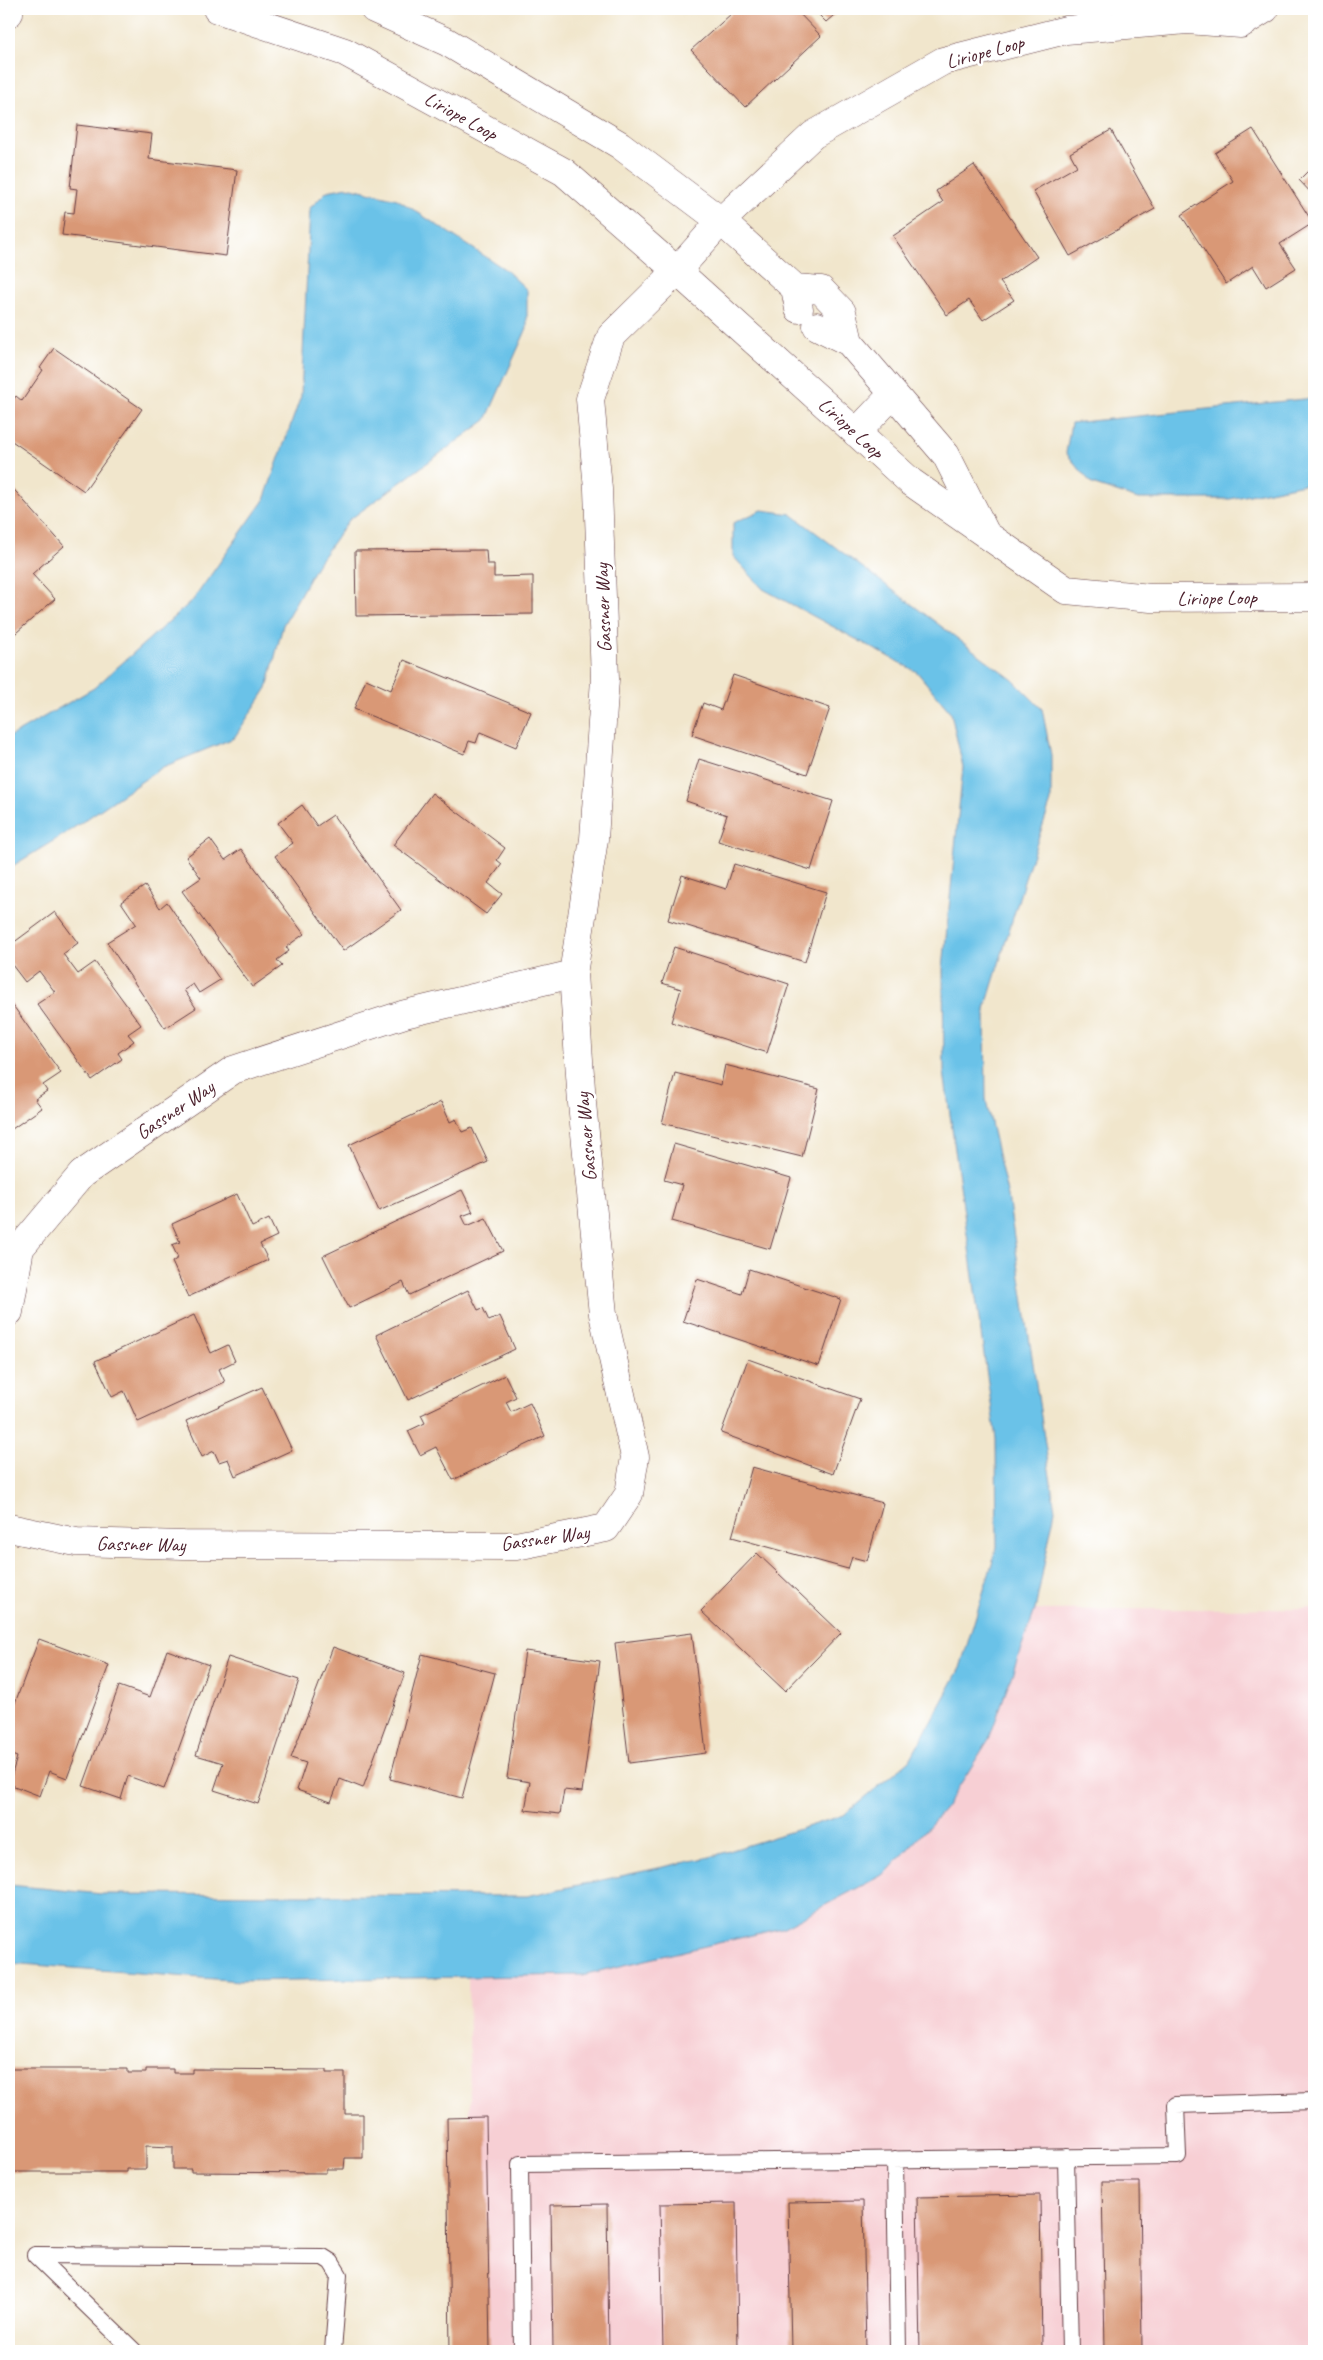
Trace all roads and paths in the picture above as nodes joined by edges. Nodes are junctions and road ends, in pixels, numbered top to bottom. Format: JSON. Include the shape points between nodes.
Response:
{"nodes":[{"id":1,"x":9,"y":9,"type":"edge"},
{"id":2,"x":217,"y":9,"type":"edge"},
{"id":3,"x":374,"y":9,"type":"edge"},
{"id":4,"x":1265,"y":9,"type":"edge"},
{"id":5,"x":9,"y":13,"type":"edge"},
{"id":6,"x":721,"y":221,"type":"junction"},
{"id":7,"x":677,"y":271,"type":"junction"},
{"id":8,"x":804,"y":308,"type":"junction"},
{"id":9,"x":849,"y":342,"type":"junction"},
{"id":10,"x":894,"y":394,"type":"junction"},
{"id":11,"x":856,"y":433,"type":"junction"},
{"id":12,"x":987,"y":536,"type":"junction"},
{"id":13,"x":1314,"y":596,"type":"edge"},
{"id":14,"x":573,"y":974,"type":"junction"},
{"id":15,"x":9,"y":1312,"type":"edge"},
{"id":16,"x":9,"y":1528,"type":"edge"},
{"id":17,"x":1314,"y":2101,"type":"edge"},
{"id":18,"x":1066,"y":2157,"type":"junction"},
{"id":19,"x":895,"y":2159,"type":"junction"},
{"id":20,"x":134,"y":2351,"type":"edge"},
{"id":21,"x":333,"y":2351,"type":"edge"},
{"id":22,"x":522,"y":2351,"type":"edge"},
{"id":23,"x":898,"y":2351,"type":"edge"},
{"id":24,"x":1070,"y":2351,"type":"edge"}],
"edges":[{"from":1,"to":5,"type":"street"},
{"from":2,"to":7,"type":"street","name":"Liriope Loop","via":[[345,52],[564,172]]},
{"from":3,"to":6,"type":"street","name":"Liriope Loop","via":[[447,42],[620,145]]},
{"from":4,"to":6,"type":"street","name":"Liriope Loop","via":[[1241,24],[1186,20],[1066,30],[943,61],[813,135]]},
{"from":6,"to":7,"type":"street","name":"Liriope Loop"},
{"from":6,"to":8,"type":"street","name":"Liriope Loop"},
{"from":7,"to":11,"type":"street","name":"Liriope Loop"},
{"from":7,"to":14,"type":"street","name":"Gassner Way","via":[[611,336],[590,398],[598,489],[605,679],[594,839]]},
{"from":8,"to":9,"type":"street","name":"Liriope Loop"},
{"from":8,"to":9,"type":"street","name":"Liriope Loop","via":[[821,290],[842,312]]},
{"from":9,"to":10,"type":"street","name":"Liriope Loop"},
{"from":10,"to":11,"type":"street"},
{"from":10,"to":12,"type":"street","name":"Liriope Loop","via":[[946,455]]},
{"from":11,"to":12,"type":"street","name":"Liriope Loop","via":[[911,482]]},
{"from":12,"to":13,"type":"street","name":"Liriope Loop","via":[[1066,590],[1151,598]]},
{"from":14,"to":15,"type":"street","name":"Gassner Way","via":[[405,1014],[233,1070],[82,1174],[20,1248]]},
{"from":14,"to":16,"type":"street","name":"Gassner Way","via":[[603,1314],[635,1457],[629,1494],[606,1528],[516,1546],[76,1542]]},
{"from":17,"to":18,"type":"lane","via":[[1176,2105],[1178,2156]]},
{"from":18,"to":19,"type":"lane"},
{"from":18,"to":24,"type":"lane"},
{"from":19,"to":22,"type":"lane","via":[[520,2164]]},
{"from":19,"to":23,"type":"lane"},
{"from":20,"to":21,"type":"lane","via":[[35,2255],[323,2256],[339,2275]]}]}
